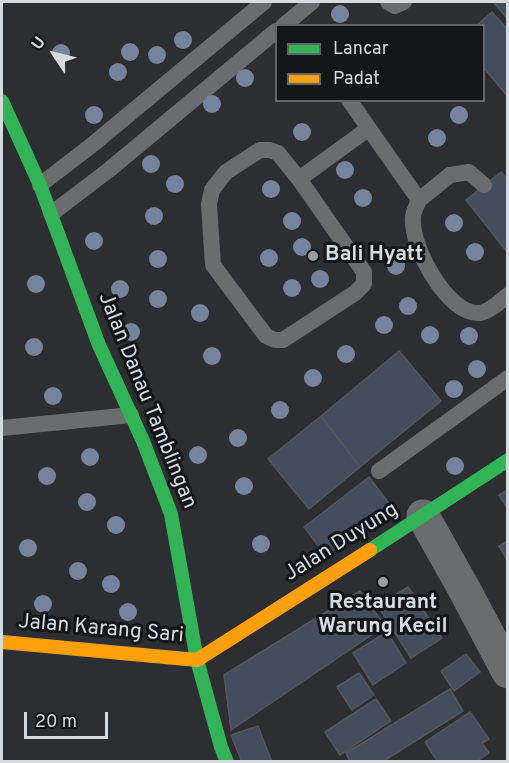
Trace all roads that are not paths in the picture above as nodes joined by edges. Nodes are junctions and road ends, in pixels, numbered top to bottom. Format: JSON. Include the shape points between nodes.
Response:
{"nodes":[{"id":1,"x":264,"y":2,"type":"edge"},
{"id":2,"x":312,"y":2,"type":"edge"},
{"id":3,"x":388,"y":2,"type":"edge"},
{"id":4,"x":404,"y":2,"type":"edge"},
{"id":5,"x":290,"y":23,"type":"edge"},
{"id":6,"x":275,"y":32,"type":"edge"},
{"id":7,"x":2,"y":101,"type":"edge"},
{"id":8,"x":350,"y":102,"type":"edge"},
{"id":9,"x":368,"y":129,"type":"junction"},
{"id":10,"x":298,"y":179,"type":"junction"},
{"id":11,"x":40,"y":185,"type":"junction"},
{"id":12,"x":484,"y":185,"type":"dead end"},
{"id":13,"x":419,"y":200,"type":"junction"},
{"id":14,"x":51,"y":214,"type":"junction"},
{"id":15,"x":507,"y":295,"type":"edge"},
{"id":16,"x":507,"y":378,"type":"edge"},
{"id":17,"x":131,"y":415,"type":"junction"},
{"id":18,"x":2,"y":428,"type":"edge"},
{"id":19,"x":507,"y":460,"type":"edge"},
{"id":20,"x":379,"y":471,"type":"dead end"},
{"id":21,"x":423,"y":516,"type":"junction"},
{"id":22,"x":2,"y":642,"type":"edge"},
{"id":23,"x":197,"y":660,"type":"junction"},
{"id":24,"x":507,"y":672,"type":"edge"},
{"id":25,"x":227,"y":762,"type":"edge"}],
"edges":[{"from":1,"to":11,"type":"lane"},
{"from":2,"to":5,"type":"lane"},
{"from":3,"to":4,"type":"lane","via":[[395,6]]},
{"from":6,"to":14,"type":"lane","via":[[110,170]]},
{"from":7,"to":11,"type":"street","name":"Jalan Danau Tamblingan"},
{"from":8,"to":9,"type":"lane"},
{"from":9,"to":10,"type":"lane"},
{"from":9,"to":13,"type":"lane"},
{"from":10,"to":10,"type":"lane","via":[[364,272],[364,284],[283,340],[275,340],[266,336],[213,265],[209,204],[212,190],[226,172],[260,150],[278,153]]},
{"from":11,"to":14,"type":"street","name":"Jalan Danau Tamblingan"},
{"from":12,"to":13,"type":"lane","via":[[469,171],[450,175]]},
{"from":13,"to":15,"type":"lane","via":[[412,216],[415,241],[428,272],[461,309],[481,313]]},
{"from":14,"to":17,"type":"street","name":"Jalan Danau Tamblingan","via":[[99,345]]},
{"from":16,"to":20,"type":"lane"},
{"from":17,"to":18,"type":"lane"},
{"from":17,"to":23,"type":"street","name":"Jalan Danau Tamblingan","via":[[171,514]]},
{"from":19,"to":21,"type":"street","name":"Jalan Duyung"},
{"from":21,"to":23,"type":"street","name":"Jalan Duyung"},
{"from":21,"to":24,"type":"street"},
{"from":22,"to":23,"type":"street","name":"Jalan Karang Sari"},
{"from":23,"to":25,"type":"street","name":"Jalan Danau Tamblingan"}]}
